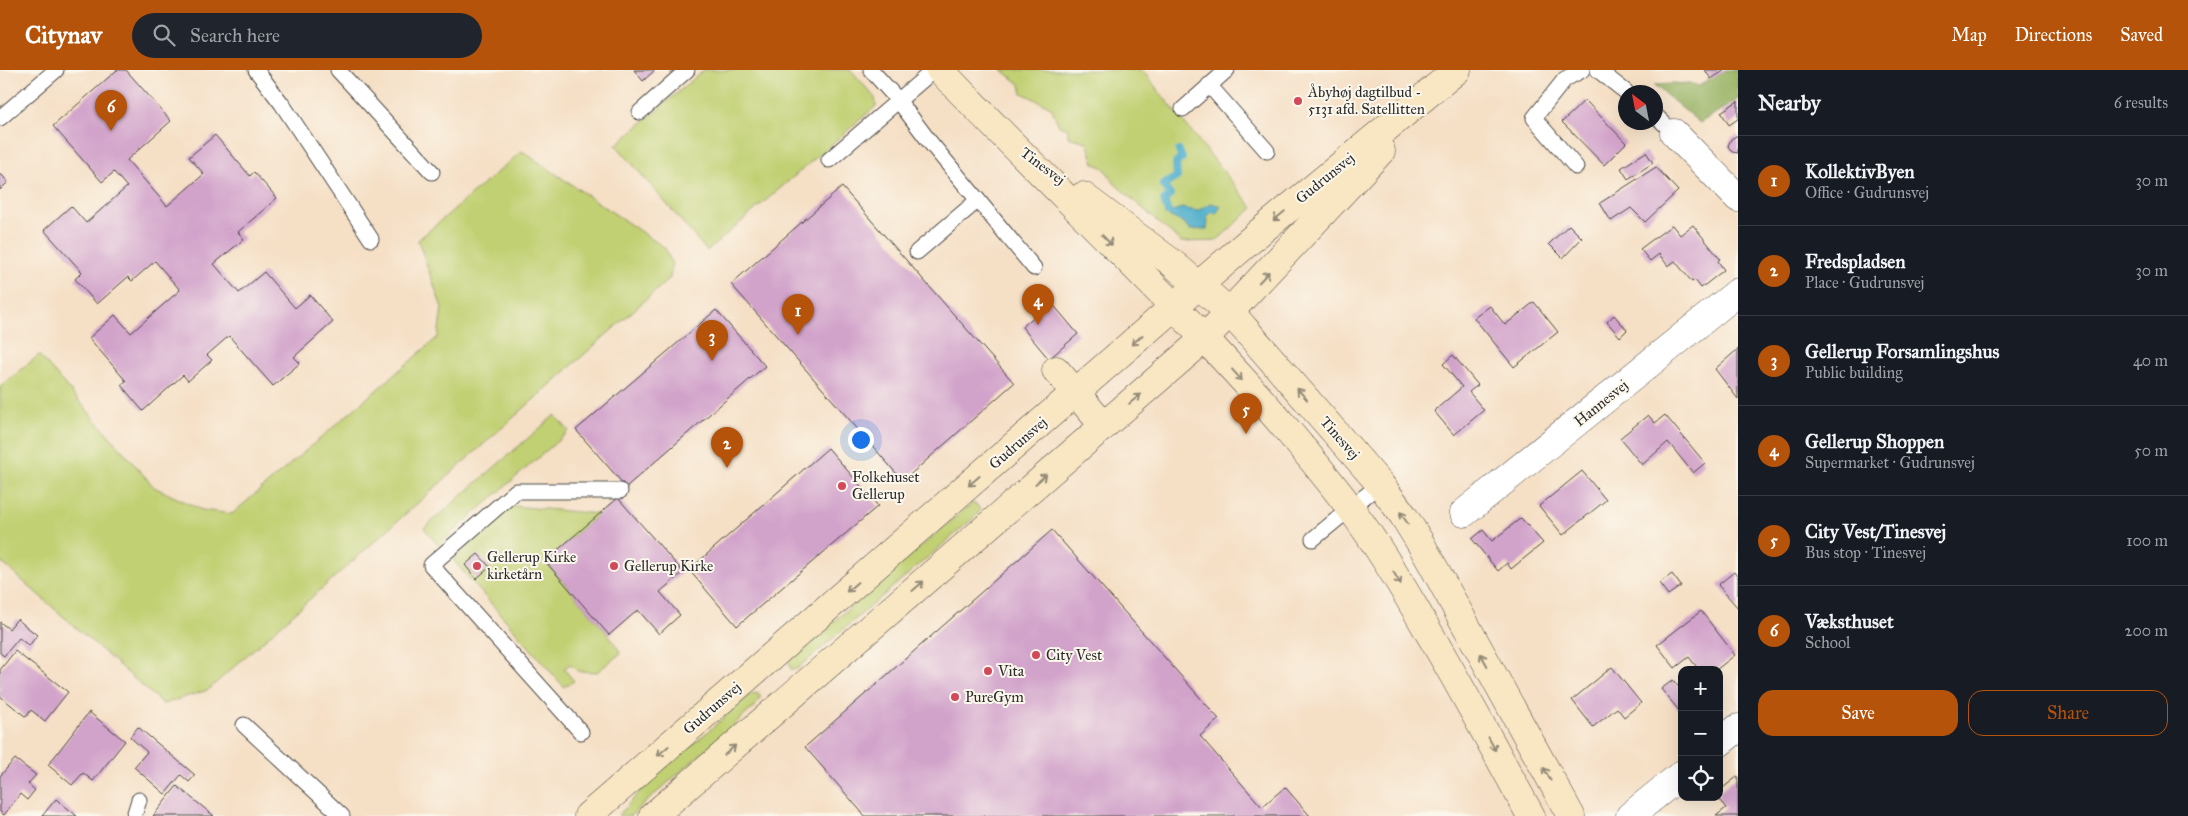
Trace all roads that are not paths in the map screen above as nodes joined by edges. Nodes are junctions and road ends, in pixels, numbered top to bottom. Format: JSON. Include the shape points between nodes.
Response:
{"nodes":[{"id":1,"x":56,"y":70,"type":"edge"},
{"id":2,"x":256,"y":70,"type":"edge"},
{"id":3,"x":338,"y":70,"type":"edge"},
{"id":4,"x":687,"y":70,"type":"edge"},
{"id":5,"x":871,"y":70,"type":"edge"},
{"id":6,"x":934,"y":70,"type":"edge"},
{"id":7,"x":940,"y":70,"type":"edge"},
{"id":8,"x":1227,"y":70,"type":"edge"},
{"id":9,"x":1582,"y":70,"type":"edge"},
{"id":10,"x":1598,"y":70,"type":"edge"},
{"id":11,"x":1455,"y":72,"type":"edge"},
{"id":12,"x":1209,"y":85,"type":"junction"},
{"id":13,"x":1618,"y":86,"type":"edge"},
{"id":14,"x":898,"y":100,"type":"junction"},
{"id":15,"x":1183,"y":109,"type":"dead end"},
{"id":16,"x":640,"y":112,"type":"dead end"},
{"id":17,"x":0,"y":118,"type":"edge"},
{"id":18,"x":1665,"y":124,"type":"edge"},
{"id":19,"x":1012,"y":143,"type":"junction"},
{"id":20,"x":1267,"y":151,"type":"dead end"},
{"id":21,"x":829,"y":160,"type":"dead end"},
{"id":22,"x":1576,"y":167,"type":"dead end"},
{"id":23,"x":432,"y":172,"type":"dead end"},
{"id":24,"x":1738,"y":198,"type":"edge"},
{"id":25,"x":978,"y":200,"type":"junction"},
{"id":26,"x":370,"y":239,"type":"dead end"},
{"id":27,"x":917,"y":252,"type":"dead end"},
{"id":28,"x":1034,"y":268,"type":"dead end"},
{"id":29,"x":1200,"y":285,"type":"junction"},
{"id":30,"x":1738,"y":292,"type":"edge"},
{"id":31,"x":1173,"y":308,"type":"junction"},
{"id":32,"x":1231,"y":313,"type":"junction"},
{"id":33,"x":1204,"y":339,"type":"junction"},
{"id":34,"x":1056,"y":370,"type":"dead end"},
{"id":35,"x":1075,"y":393,"type":"junction"},
{"id":36,"x":1104,"y":426,"type":"junction"},
{"id":37,"x":1380,"y":484,"type":"junction"},
{"id":38,"x":620,"y":491,"type":"dead end"},
{"id":39,"x":1350,"y":509,"type":"junction"},
{"id":40,"x":1464,"y":513,"type":"dead end"},
{"id":41,"x":1313,"y":539,"type":"dead end"},
{"id":42,"x":762,"y":665,"type":"junction"},
{"id":43,"x":790,"y":697,"type":"junction"},
{"id":44,"x":244,"y":725,"type":"dead end"},
{"id":45,"x":1738,"y":728,"type":"edge"},
{"id":46,"x":582,"y":732,"type":"dead end"},
{"id":47,"x":1723,"y":740,"type":"edge"},
{"id":48,"x":1678,"y":777,"type":"edge"},
{"id":49,"x":139,"y":800,"type":"dead end"},
{"id":50,"x":134,"y":816,"type":"edge"},
{"id":51,"x":342,"y":816,"type":"edge"},
{"id":52,"x":588,"y":816,"type":"edge"},
{"id":53,"x":653,"y":816,"type":"edge"},
{"id":54,"x":1531,"y":816,"type":"edge"},
{"id":55,"x":1572,"y":816,"type":"edge"},
{"id":56,"x":1630,"y":816,"type":"edge"}],
"edges":[{"from":1,"to":17,"type":"lane"},
{"from":2,"to":26,"type":"lane","via":[[282,104]]},
{"from":3,"to":23,"type":"lane"},
{"from":4,"to":16,"type":"lane"},
{"from":5,"to":14,"type":"lane"},
{"from":6,"to":14,"type":"lane"},
{"from":7,"to":19,"type":"street","name":"Tinesvej"},
{"from":8,"to":12,"type":"lane"},
{"from":9,"to":22,"type":"lane","via":[[1565,79],[1534,118]]},
{"from":10,"to":13,"type":"lane"},
{"from":11,"to":29,"type":"street","name":"Gudrunsvej","one_way":true},
{"from":32,"to":11,"type":"street","name":"Gudrunsvej","one_way":true},
{"from":12,"to":15,"type":"lane"},
{"from":12,"to":20,"type":"lane"},
{"from":14,"to":21,"type":"lane"},
{"from":14,"to":25,"type":"lane"},
{"from":18,"to":24,"type":"street"},
{"from":19,"to":29,"type":"street","name":"Tinesvej"},
{"from":19,"to":31,"type":"street","name":"Tinesvej","one_way":true},
{"from":25,"to":27,"type":"lane"},
{"from":25,"to":28,"type":"lane"},
{"from":29,"to":31,"type":"street","name":"Gudrunsvej"},
{"from":29,"to":32,"type":"street","name":"Tinesvej"},
{"from":30,"to":40,"type":"street","name":"Hannesvej"},
{"from":31,"to":33,"type":"street","name":"Tinesvej"},
{"from":31,"to":35,"type":"street","name":"Gudrunsvej","one_way":true},
{"from":32,"to":33,"type":"street","name":"Gudrunsvej"},
{"from":37,"to":32,"type":"street","name":"Tinesvej","one_way":true},
{"from":36,"to":33,"type":"street","name":"Gudrunsvej","one_way":true},
{"from":33,"to":39,"type":"street","name":"Tinesvej","one_way":true,"via":[[1272,414]]},
{"from":34,"to":35,"type":"street"},
{"from":35,"to":36,"type":"street"},
{"from":35,"to":42,"type":"street","name":"Gudrunsvej","one_way":true},
{"from":43,"to":36,"type":"street","name":"Gudrunsvej","one_way":true},
{"from":37,"to":39,"type":"lane"},
{"from":55,"to":37,"type":"street","name":"Tinesvej","one_way":true,"via":[[1421,544]]},
{"from":38,"to":46,"type":"lane","via":[[516,491],[430,565]]},
{"from":39,"to":41,"type":"lane"},
{"from":39,"to":54,"type":"street","name":"Tinesvej","one_way":true,"via":[[1394,572]]},
{"from":42,"to":43,"type":"street"},
{"from":42,"to":52,"type":"street","name":"Gudrunsvej","one_way":true},
{"from":53,"to":43,"type":"street","name":"Gudrunsvej","one_way":true},
{"from":44,"to":51,"type":"lane"},
{"from":45,"to":47,"type":"street"},
{"from":48,"to":56,"type":"street"},
{"from":49,"to":50,"type":"lane"}]}
